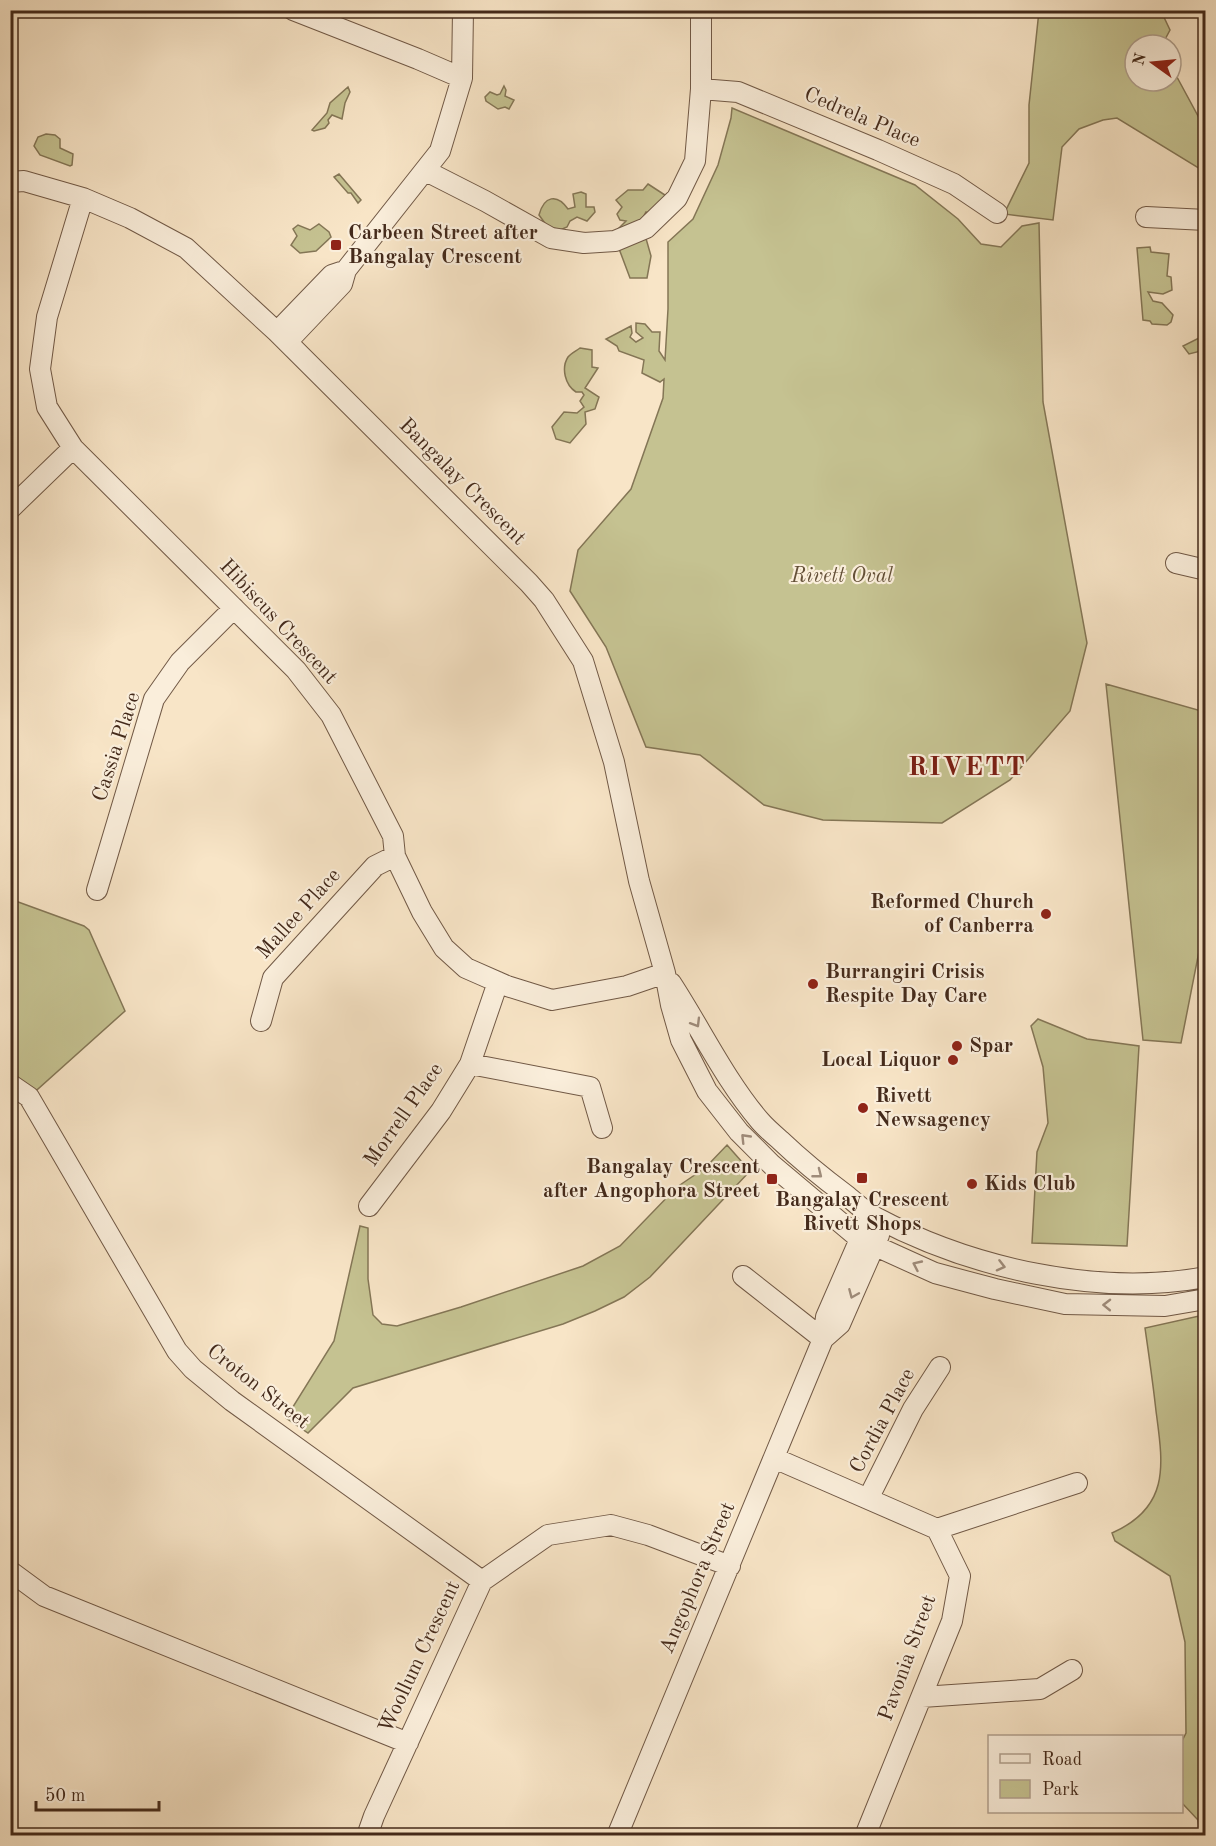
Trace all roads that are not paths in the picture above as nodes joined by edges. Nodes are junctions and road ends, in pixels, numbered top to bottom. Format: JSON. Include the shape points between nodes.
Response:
{"nodes":[{"id":1,"x":293,"y":10,"type":"edge"},
{"id":2,"x":463,"y":10,"type":"edge"},
{"id":3,"x":701,"y":10,"type":"edge"},
{"id":4,"x":462,"y":78,"type":"junction"},
{"id":5,"x":701,"y":89,"type":"junction"},
{"id":6,"x":426,"y":171,"type":"junction"},
{"id":7,"x":15,"y":177,"type":"edge"},
{"id":8,"x":84,"y":198,"type":"junction"},
{"id":9,"x":997,"y":213,"type":"dead end"},
{"id":10,"x":1146,"y":218,"type":"dead end"},
{"id":11,"x":1206,"y":220,"type":"edge"},
{"id":12,"x":282,"y":337,"type":"junction"},
{"id":13,"x":73,"y":448,"type":"junction"},
{"id":14,"x":10,"y":509,"type":"edge"},
{"id":15,"x":1176,"y":563,"type":"dead end"},
{"id":16,"x":1206,"y":570,"type":"edge"},
{"id":17,"x":234,"y":608,"type":"junction"},
{"id":18,"x":396,"y":856,"type":"junction"},
{"id":19,"x":97,"y":890,"type":"dead end"},
{"id":20,"x":665,"y":974,"type":"junction"},
{"id":21,"x":498,"y":982,"type":"junction"},
{"id":22,"x":261,"y":1021,"type":"dead end"},
{"id":23,"x":470,"y":1064,"type":"junction"},
{"id":24,"x":10,"y":1084,"type":"edge"},
{"id":25,"x":602,"y":1128,"type":"dead end"},
{"id":26,"x":369,"y":1206,"type":"dead end"},
{"id":27,"x":880,"y":1219,"type":"junction"},
{"id":28,"x":867,"y":1242,"type":"junction"},
{"id":29,"x":743,"y":1276,"type":"dead end"},
{"id":30,"x":1201,"y":1278,"type":"edge"},
{"id":31,"x":1202,"y":1300,"type":"edge"},
{"id":32,"x":823,"y":1339,"type":"junction"},
{"id":33,"x":940,"y":1367,"type":"dead end"},
{"id":34,"x":774,"y":1458,"type":"junction"},
{"id":35,"x":1077,"y":1483,"type":"dead end"},
{"id":36,"x":868,"y":1499,"type":"junction"},
{"id":37,"x":937,"y":1529,"type":"junction"},
{"id":38,"x":730,"y":1566,"type":"junction"},
{"id":39,"x":10,"y":1571,"type":"edge"},
{"id":40,"x":482,"y":1581,"type":"junction"},
{"id":41,"x":1072,"y":1670,"type":"dead end"},
{"id":42,"x":922,"y":1696,"type":"junction"},
{"id":43,"x":408,"y":1743,"type":"junction"},
{"id":44,"x":367,"y":1836,"type":"edge"},
{"id":45,"x":617,"y":1836,"type":"edge"},
{"id":46,"x":865,"y":1836,"type":"edge"}],
"edges":[{"from":1,"to":4,"type":"street"},
{"from":2,"to":4,"type":"street"},
{"from":3,"to":5,"type":"street"},
{"from":4,"to":6,"type":"street","via":[[440,151]]},
{"from":5,"to":6,"type":"street","via":[[696,161],[677,198],[646,228],[615,241],[584,243],[550,238]]},
{"from":5,"to":9,"type":"street","name":"Cedrela Place","via":[[738,92],[878,150],[946,179]]},
{"from":6,"to":12,"type":"street","via":[[346,270],[332,275]]},
{"from":7,"to":8,"type":"street","name":"Bangalay Crescent"},
{"from":8,"to":12,"type":"street","name":"Bangalay Crescent","via":[[186,248]]},
{"from":8,"to":13,"type":"street","name":"Hibiscus Crescent","via":[[47,317],[40,369],[47,407]]},
{"from":10,"to":11,"type":"street"},
{"from":12,"to":20,"type":"street","name":"Bangalay Crescent","via":[[530,583],[583,661],[614,762],[639,881]]},
{"from":13,"to":14,"type":"street"},
{"from":13,"to":17,"type":"street","name":"Hibiscus Crescent"},
{"from":15,"to":16,"type":"street"},
{"from":17,"to":18,"type":"street","name":"Hibiscus Crescent","via":[[296,670],[331,715],[393,836]]},
{"from":17,"to":19,"type":"street","name":"Cassia Place","via":[[180,662],[154,699]]},
{"from":18,"to":21,"type":"street","name":"Hibiscus Crescent","via":[[444,948],[466,968]]},
{"from":18,"to":22,"type":"street","name":"Mallee Place","via":[[375,866],[273,978]]},
{"from":20,"to":21,"type":"street","name":"Hibiscus Crescent","via":[[627,986],[552,1000]]},
{"from":20,"to":27,"type":"street","name":"Bangalay Crescent","one_way":true,"via":[[760,1122],[807,1166]]},
{"from":28,"to":20,"type":"street","name":"Bangalay Crescent","one_way":true,"via":[[772,1166],[707,1091],[681,1040]]},
{"from":21,"to":23,"type":"street","name":"Morrell Place"},
{"from":23,"to":25,"type":"street","via":[[590,1088]]},
{"from":23,"to":26,"type":"street","name":"Morrell Place","via":[[441,1111]]},
{"from":24,"to":40,"type":"street","name":"Croton Street","via":[[29,1097],[177,1351],[193,1369]]},
{"from":27,"to":28,"type":"street","name":"Angophora Street"},
{"from":27,"to":30,"type":"street","name":"Bangalay Crescent","one_way":true,"via":[[945,1249],[1066,1280],[1163,1282]]},
{"from":31,"to":28,"type":"street","name":"Bangalay Crescent","one_way":true,"via":[[1165,1306],[1065,1304],[935,1273]]},
{"from":28,"to":32,"type":"street","name":"Angophora Street","via":[[826,1317]]},
{"from":29,"to":32,"type":"street"},
{"from":32,"to":34,"type":"street","name":"Angophora Street"},
{"from":33,"to":36,"type":"street","name":"Cordia Place","via":[[913,1409]]},
{"from":34,"to":36,"type":"street"},
{"from":34,"to":38,"type":"street","name":"Angophora Street"},
{"from":35,"to":37,"type":"street"},
{"from":36,"to":37,"type":"street"},
{"from":37,"to":42,"type":"street","name":"Pavonia Street","via":[[960,1576],[952,1622]]},
{"from":38,"to":40,"type":"street","name":"Woollum Crescent","via":[[611,1525],[548,1535]]},
{"from":38,"to":45,"type":"street","name":"Angophora Street"},
{"from":39,"to":43,"type":"street","via":[[44,1596]]},
{"from":40,"to":43,"type":"street","name":"Woollum Crescent"},
{"from":41,"to":42,"type":"street","via":[[1040,1689]]},
{"from":42,"to":46,"type":"street","name":"Pavonia Street"},
{"from":43,"to":44,"type":"street","name":"Woollum Crescent"}]}
